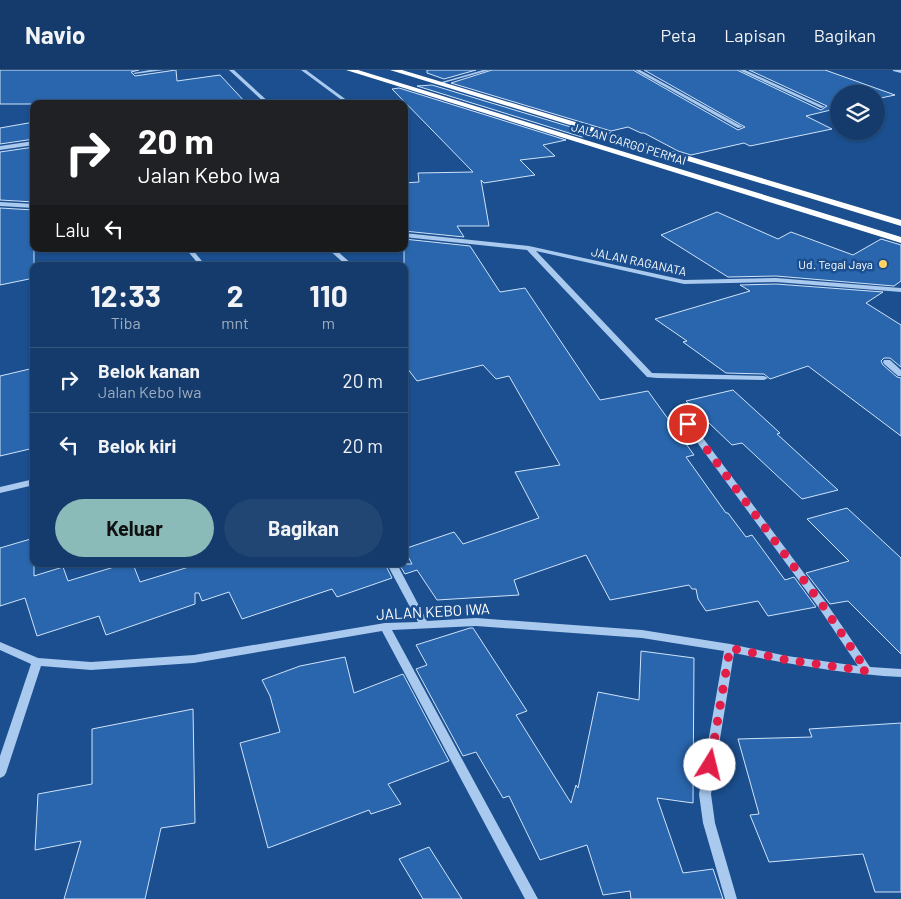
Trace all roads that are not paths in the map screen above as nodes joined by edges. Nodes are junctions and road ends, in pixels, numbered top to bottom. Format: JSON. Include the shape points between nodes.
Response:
{"nodes":[{"id":1,"x":162,"y":70,"type":"edge"},
{"id":2,"x":230,"y":70,"type":"edge"},
{"id":3,"x":303,"y":70,"type":"edge"},
{"id":4,"x":350,"y":70,"type":"edge"},
{"id":5,"x":394,"y":70,"type":"edge"},
{"id":6,"x":488,"y":70,"type":"edge"},
{"id":7,"x":637,"y":70,"type":"edge"},
{"id":8,"x":741,"y":70,"type":"edge"},
{"id":9,"x":895,"y":70,"type":"edge"},
{"id":10,"x":901,"y":72,"type":"edge"},
{"id":11,"x":135,"y":73,"type":"dead end"},
{"id":12,"x":440,"y":83,"type":"junction"},
{"id":13,"x":264,"y":100,"type":"edge"},
{"id":14,"x":344,"y":100,"type":"edge"},
{"id":15,"x":823,"y":107,"type":"dead end"},
{"id":16,"x":740,"y":127,"type":"dead end"},
{"id":17,"x":30,"y":144,"type":"edge"},
{"id":18,"x":0,"y":148,"type":"edge"},
{"id":19,"x":0,"y":204,"type":"edge"},
{"id":20,"x":30,"y":206,"type":"edge"},
{"id":21,"x":901,"y":223,"type":"edge"},
{"id":22,"x":408,"y":235,"type":"edge"},
{"id":23,"x":901,"y":240,"type":"edge"},
{"id":24,"x":529,"y":248,"type":"junction"},
{"id":25,"x":191,"y":252,"type":"edge"},
{"id":26,"x":335,"y":252,"type":"edge"},
{"id":27,"x":200,"y":262,"type":"edge"},
{"id":28,"x":346,"y":262,"type":"edge"},
{"id":29,"x":901,"y":290,"type":"edge"},
{"id":30,"x":887,"y":362,"type":"dead end"},
{"id":31,"x":901,"y":374,"type":"edge"},
{"id":32,"x":764,"y":378,"type":"dead end"},
{"id":33,"x":688,"y":424,"type":"dead end"},
{"id":34,"x":30,"y":483,"type":"edge"},
{"id":35,"x":0,"y":490,"type":"edge"},
{"id":36,"x":394,"y":567,"type":"edge"},
{"id":37,"x":424,"y":624,"type":"junction"},
{"id":38,"x":385,"y":627,"type":"junction"},
{"id":39,"x":0,"y":646,"type":"edge"},
{"id":40,"x":730,"y":648,"type":"junction"},
{"id":41,"x":37,"y":662,"type":"junction"},
{"id":42,"x":867,"y":671,"type":"junction"},
{"id":43,"x":901,"y":673,"type":"edge"},
{"id":44,"x":0,"y":773,"type":"edge"},
{"id":45,"x":532,"y":899,"type":"edge"},
{"id":46,"x":731,"y":899,"type":"edge"}],
"edges":[{"from":1,"to":11,"type":"street"},
{"from":2,"to":13,"type":"street"},
{"from":3,"to":14,"type":"street"},
{"from":4,"to":23,"type":"highway","name":"JALAN CARGO PERMAI"},
{"from":5,"to":12,"type":"highway","name":"JALAN CARGO PERMAI"},
{"from":6,"to":12,"type":"street"},
{"from":7,"to":16,"type":"street"},
{"from":8,"to":15,"type":"street"},
{"from":9,"to":10,"type":"street"},
{"from":12,"to":21,"type":"highway","name":"JALAN CARGO PERMAI"},
{"from":17,"to":18,"type":"street"},
{"from":19,"to":20,"type":"street"},
{"from":22,"to":24,"type":"street","name":"JALAN RAGANATA"},
{"from":24,"to":29,"type":"street","name":"JALAN RAGANATA","via":[[690,283],[776,280]]},
{"from":24,"to":32,"type":"street","via":[[650,375]]},
{"from":25,"to":27,"type":"street"},
{"from":26,"to":28,"type":"street"},
{"from":30,"to":31,"type":"street"},
{"from":33,"to":42,"type":"street","via":[[823,606]]},
{"from":34,"to":35,"type":"street"},
{"from":36,"to":37,"type":"street"},
{"from":37,"to":38,"type":"street","name":"JALAN KEBO IWA"},
{"from":37,"to":40,"type":"street","name":"JALAN KEBO IWA","via":[[476,622],[642,634]]},
{"from":38,"to":41,"type":"street","name":"JALAN KEBO IWA","via":[[194,659],[91,666]]},
{"from":38,"to":45,"type":"street"},
{"from":39,"to":41,"type":"street","name":"JALAN KEBO IWA"},
{"from":40,"to":42,"type":"street","name":"JALAN KEBO IWA"},
{"from":40,"to":46,"type":"street","via":[[705,794],[708,823]]},
{"from":41,"to":44,"type":"street"},
{"from":42,"to":43,"type":"street","name":"JALAN KEBO IWA"}]}
